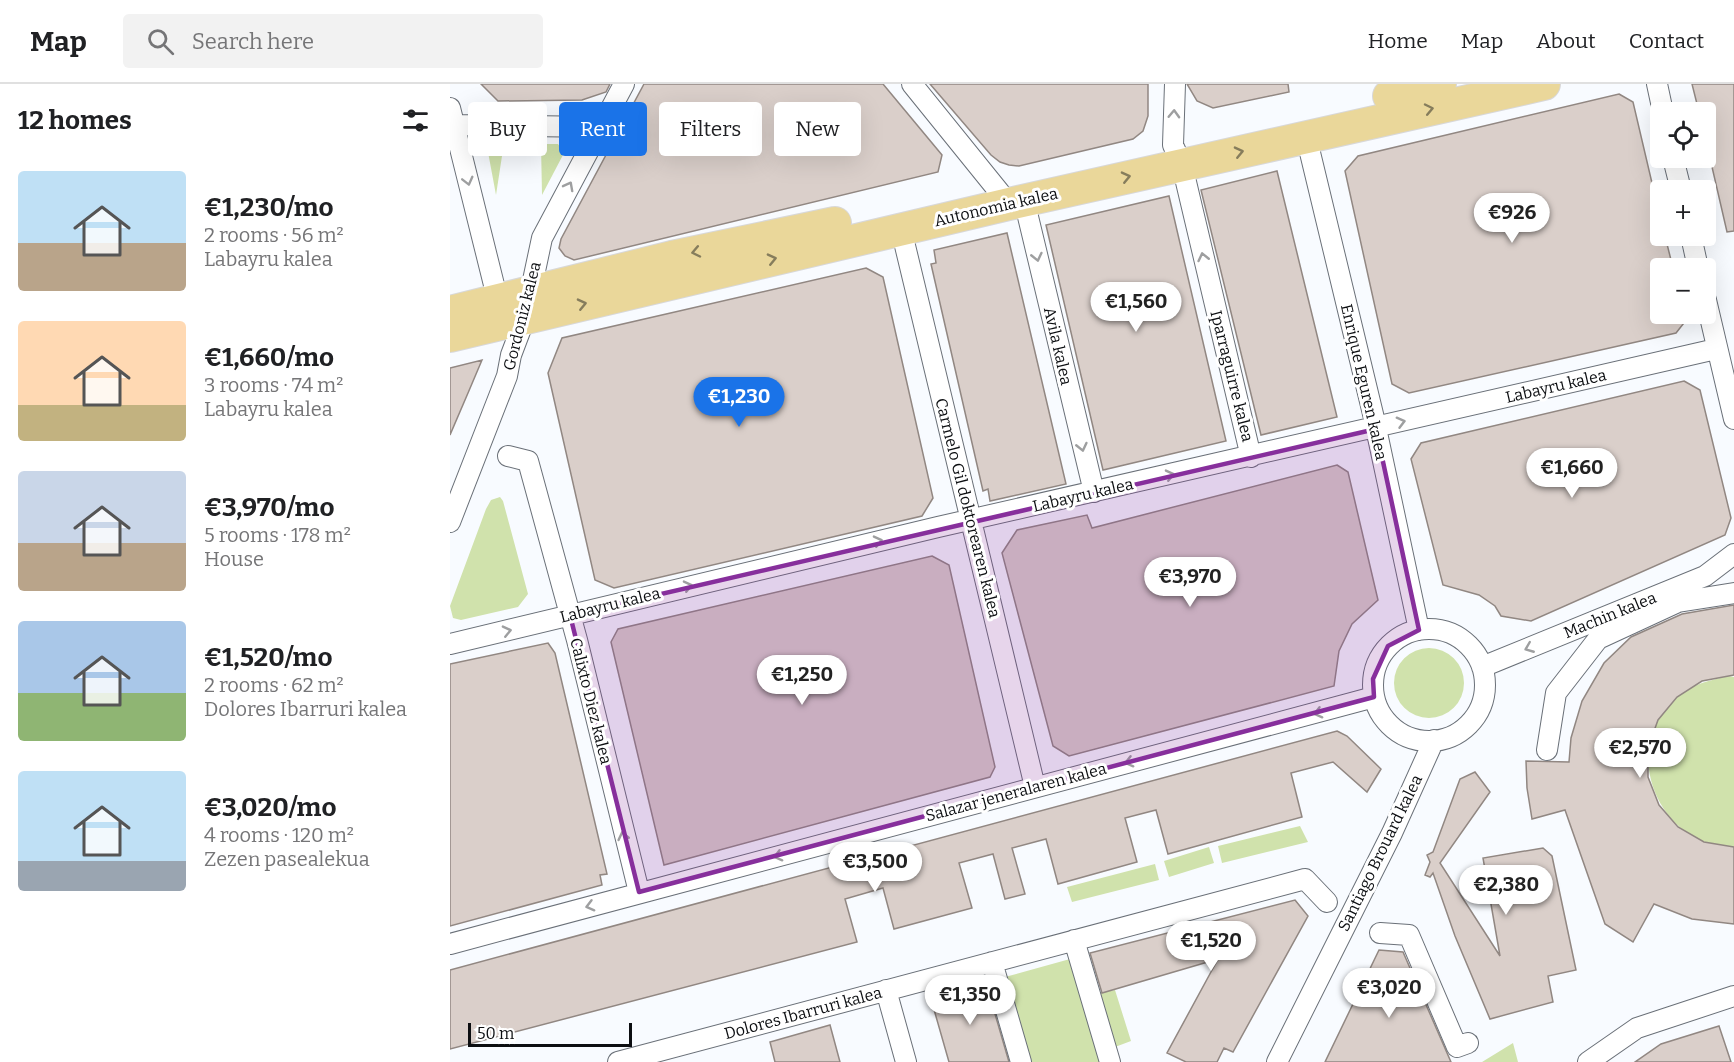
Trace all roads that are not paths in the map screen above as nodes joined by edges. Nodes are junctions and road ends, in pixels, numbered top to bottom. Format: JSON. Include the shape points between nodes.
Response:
{"nodes":[{"id":1,"x":624,"y":84,"type":"edge"},
{"id":2,"x":912,"y":84,"type":"edge"},
{"id":3,"x":1175,"y":84,"type":"edge"},
{"id":4,"x":1440,"y":84,"type":"edge"},
{"id":5,"x":1544,"y":84,"type":"edge"},
{"id":6,"x":1657,"y":84,"type":"edge"},
{"id":7,"x":614,"y":102,"type":"edge"},
{"id":8,"x":1661,"y":102,"type":"edge"},
{"id":9,"x":451,"y":119,"type":"edge"},
{"id":10,"x":559,"y":125,"type":"edge"},
{"id":11,"x":1306,"y":136,"type":"junction"},
{"id":12,"x":1177,"y":155,"type":"junction"},
{"id":13,"x":585,"y":156,"type":"edge"},
{"id":14,"x":1010,"y":197,"type":"junction"},
{"id":15,"x":901,"y":229,"type":"junction"},
{"id":16,"x":514,"y":308,"type":"junction"},
{"id":17,"x":450,"y":312,"type":"edge"},
{"id":18,"x":1711,"y":324,"type":"edge"},
{"id":19,"x":450,"y":336,"type":"edge"},
{"id":20,"x":1716,"y":349,"type":"junction"},
{"id":21,"x":1734,"y":419,"type":"edge"},
{"id":22,"x":1376,"y":429,"type":"junction"},
{"id":23,"x":508,"y":456,"type":"dead end"},
{"id":24,"x":1251,"y":457,"type":"junction"},
{"id":25,"x":1094,"y":492,"type":"junction"},
{"id":26,"x":972,"y":520,"type":"junction"},
{"id":27,"x":450,"y":522,"type":"edge"},
{"id":28,"x":1734,"y":554,"type":"edge"},
{"id":29,"x":1734,"y":593,"type":"edge"},
{"id":30,"x":570,"y":615,"type":"junction"},
{"id":31,"x":1419,"y":630,"type":"junction"},
{"id":32,"x":450,"y":644,"type":"edge"},
{"id":33,"x":1482,"y":668,"type":"junction"},
{"id":34,"x":1374,"y":697,"type":"junction"},
{"id":35,"x":1434,"y":740,"type":"junction"},
{"id":36,"x":1547,"y":750,"type":"dead end"},
{"id":37,"x":1035,"y":787,"type":"junction"},
{"id":38,"x":639,"y":892,"type":"junction"},
{"id":39,"x":1327,"y":902,"type":"dead end"},
{"id":40,"x":1380,"y":933,"type":"dead end"},
{"id":41,"x":1074,"y":940,"type":"junction"},
{"id":42,"x":450,"y":944,"type":"edge"},
{"id":43,"x":992,"y":962,"type":"junction"},
{"id":44,"x":886,"y":990,"type":"junction"},
{"id":45,"x":1734,"y":996,"type":"edge"},
{"id":46,"x":1468,"y":1043,"type":"dead end"},
{"id":47,"x":618,"y":1062,"type":"edge"},
{"id":48,"x":906,"y":1062,"type":"edge"},
{"id":49,"x":1022,"y":1062,"type":"edge"},
{"id":50,"x":1110,"y":1062,"type":"edge"},
{"id":51,"x":1277,"y":1062,"type":"edge"},
{"id":52,"x":1588,"y":1062,"type":"edge"}],
"edges":[{"from":1,"to":7,"type":"street","name":"Gordoniz kalea"},
{"from":2,"to":14,"type":"street"},
{"from":12,"to":3,"type":"street","name":"Iparraguirre kalea","one_way":true},
{"from":4,"to":12,"type":"main road","name":"Autonomia kalea"},
{"from":11,"to":5,"type":"main road","name":"Autonomia kalea","one_way":true},
{"from":6,"to":8,"type":"street"},
{"from":9,"to":10,"type":"street"},
{"from":9,"to":16,"type":"street","one_way":true},
{"from":12,"to":11,"type":"main road","name":"Autonomia kalea","one_way":true},
{"from":11,"to":22,"type":"street","name":"Enrique Eguren kalea"},
{"from":12,"to":14,"type":"main road","name":"Autonomia kalea"},
{"from":24,"to":12,"type":"street","name":"Iparraguirre kalea","one_way":true},
{"from":16,"to":13,"type":"street","name":"Gordoniz kalea","one_way":true,"via":[[542,238]]},
{"from":14,"to":15,"type":"main road","name":"Autonomia kalea"},
{"from":14,"to":16,"type":"main road","name":"Autonomia kalea","one_way":true,"via":[[672,257]]},
{"from":14,"to":25,"type":"street","name":"Avila kalea","one_way":true},
{"from":16,"to":15,"type":"main road","name":"Autonomia kalea","one_way":true},
{"from":15,"to":26,"type":"street","name":"Carmelo Gil doktorearen kalea"},
{"from":16,"to":17,"type":"main road","name":"Autonomia kalea"},
{"from":16,"to":19,"type":"main road","name":"Autonomia kalea"},
{"from":16,"to":27,"type":"street","name":"Gordoniz kalea","via":[[507,376]]},
{"from":18,"to":20,"type":"street"},
{"from":20,"to":21,"type":"street"},
{"from":22,"to":20,"type":"street","name":"Labayru kalea","one_way":true},
{"from":22,"to":24,"type":"street","name":"Labayru kalea"},
{"from":22,"to":31,"type":"street","name":"Enrique Eguren kalea"},
{"from":23,"to":30,"type":"street","name":"Calixto Diez kalea","via":[[528,460]]},
{"from":25,"to":24,"type":"street","name":"Labayru kalea","one_way":true},
{"from":25,"to":26,"type":"street","name":"Labayru kalea"},
{"from":30,"to":26,"type":"street","name":"Labayru kalea","one_way":true},
{"from":26,"to":37,"type":"street","name":"Carmelo Gil doktorearen kalea"},
{"from":28,"to":33,"type":"street","name":"Machin kalea","one_way":true,"via":[[1705,576]]},
{"from":29,"to":36,"type":"street","via":[[1678,602],[1598,639],[1556,693]]},
{"from":32,"to":30,"type":"street","name":"Labayru kalea","one_way":true},
{"from":38,"to":30,"type":"street","name":"Calixto Diez kalea","one_way":true},
{"from":31,"to":33,"type":"street","via":[[1435,629],[1458,637],[1475,653]]},
{"from":31,"to":34,"type":"street","via":[[1388,646],[1373,679]]},
{"from":33,"to":35,"type":"street","via":[[1483,700],[1476,715],[1450,736]]},
{"from":34,"to":35,"type":"street","via":[[1390,725],[1418,740]]},
{"from":34,"to":37,"type":"street","name":"Salazar jeneralaren kalea","one_way":true},
{"from":35,"to":51,"type":"street","name":"Santiago Brouard kalea","via":[[1392,833]]},
{"from":37,"to":38,"type":"street","name":"Salazar jeneralaren kalea","one_way":true},
{"from":38,"to":42,"type":"street","name":"Salazar jeneralaren kalea","one_way":true},
{"from":39,"to":41,"type":"street","name":"Dolores Ibarruri kalea","via":[[1305,879]]},
{"from":40,"to":46,"type":"street","via":[[1409,935],[1457,1047]]},
{"from":41,"to":43,"type":"street","name":"Dolores Ibarruri kalea"},
{"from":41,"to":50,"type":"street"},
{"from":43,"to":44,"type":"street","name":"Dolores Ibarruri kalea"},
{"from":43,"to":49,"type":"street"},
{"from":44,"to":47,"type":"street","name":"Dolores Ibarruri kalea"},
{"from":44,"to":48,"type":"street"},
{"from":45,"to":52,"type":"street","via":[[1637,1028]]}]}
